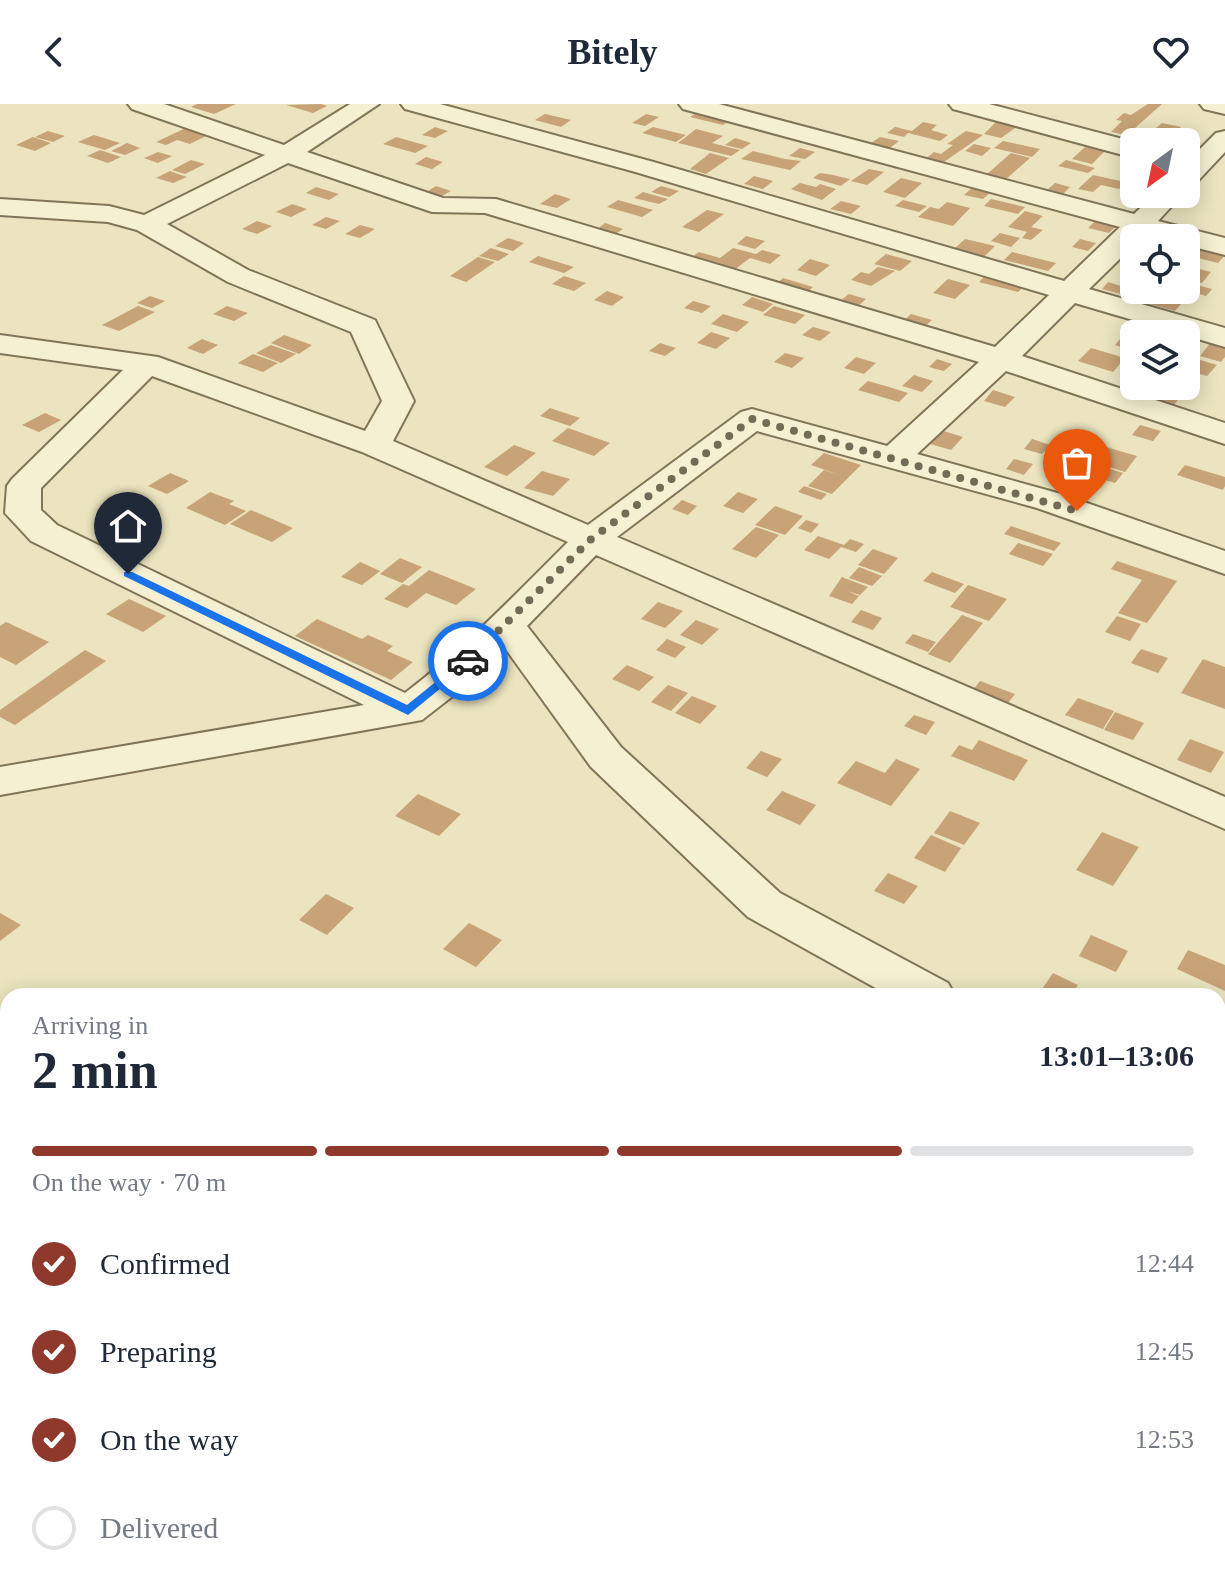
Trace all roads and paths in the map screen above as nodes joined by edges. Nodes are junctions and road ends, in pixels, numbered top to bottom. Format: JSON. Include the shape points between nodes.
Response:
{"nodes":[{"id":1,"x":140,"y":104,"type":"edge"},
{"id":2,"x":367,"y":104,"type":"edge"},
{"id":3,"x":413,"y":104,"type":"edge"},
{"id":4,"x":691,"y":104,"type":"edge"},
{"id":5,"x":961,"y":104,"type":"edge"},
{"id":6,"x":1212,"y":104,"type":"edge"},
{"id":7,"x":1225,"y":107,"type":"edge"},
{"id":8,"x":1225,"y":138,"type":"edge"},
{"id":9,"x":1120,"y":146,"type":"edge"},
{"id":10,"x":290,"y":152,"type":"junction"},
{"id":11,"x":1200,"y":160,"type":"edge"},
{"id":12,"x":1200,"y":172,"type":"edge"},
{"id":13,"x":1225,"y":175,"type":"edge"},
{"id":14,"x":0,"y":207,"type":"edge"},
{"id":15,"x":1156,"y":208,"type":"edge"},
{"id":16,"x":147,"y":224,"type":"junction"},
{"id":17,"x":1139,"y":224,"type":"joint"},
{"id":18,"x":1200,"y":240,"type":"edge"},
{"id":19,"x":1120,"y":243,"type":"edge"},
{"id":20,"x":1225,"y":247,"type":"edge"},
{"id":21,"x":1070,"y":293,"type":"junction"},
{"id":22,"x":1225,"y":338,"type":"edge"},
{"id":23,"x":0,"y":344,"type":"edge"},
{"id":24,"x":1001,"y":359,"type":"junction"},
{"id":25,"x":147,"y":364,"type":"junction"},
{"id":26,"x":1225,"y":434,"type":"edge"},
{"id":27,"x":374,"y":445,"type":"junction"},
{"id":28,"x":894,"y":457,"type":"junction"},
{"id":29,"x":590,"y":540,"type":"junction"},
{"id":30,"x":1225,"y":563,"type":"edge"},
{"id":31,"x":507,"y":625,"type":"junction"},
{"id":32,"x":408,"y":711,"type":"junction"},
{"id":33,"x":0,"y":781,"type":"edge"},
{"id":34,"x":1225,"y":814,"type":"edge"},
{"id":35,"x":916,"y":988,"type":"edge"}],
"edges":[{"from":1,"to":10,"type":"street"},
{"from":2,"to":10,"type":"street"},
{"from":3,"to":21,"type":"street"},
{"from":4,"to":17,"type":"street"},
{"from":5,"to":9,"type":"street"},
{"from":6,"to":7,"type":"street"},
{"from":8,"to":11,"type":"street"},
{"from":10,"to":16,"type":"street"},
{"from":10,"to":24,"type":"street","via":[[441,206],[487,205]]},
{"from":12,"to":13,"type":"street"},
{"from":14,"to":16,"type":"street","via":[[109,214]]},
{"from":15,"to":17,"type":"street"},
{"from":16,"to":27,"type":"street","via":[[238,276],[364,326],[398,401]]},
{"from":18,"to":20,"type":"street"},
{"from":19,"to":21,"type":"street"},
{"from":21,"to":22,"type":"street"},
{"from":21,"to":24,"type":"street"},
{"from":23,"to":25,"type":"street"},
{"from":24,"to":26,"type":"street"},
{"from":24,"to":28,"type":"street"},
{"from":25,"to":27,"type":"street"},
{"from":25,"to":32,"type":"street","via":[[24,486],[23,513],[44,533]]},
{"from":27,"to":29,"type":"street"},
{"from":28,"to":29,"type":"street","via":[[752,419]]},
{"from":28,"to":30,"type":"street","via":[[1049,501]]},
{"from":29,"to":31,"type":"street"},
{"from":29,"to":34,"type":"street"},
{"from":31,"to":32,"type":"street"},
{"from":31,"to":35,"type":"street","via":[[606,757],[764,905]]},
{"from":32,"to":33,"type":"street"}]}
